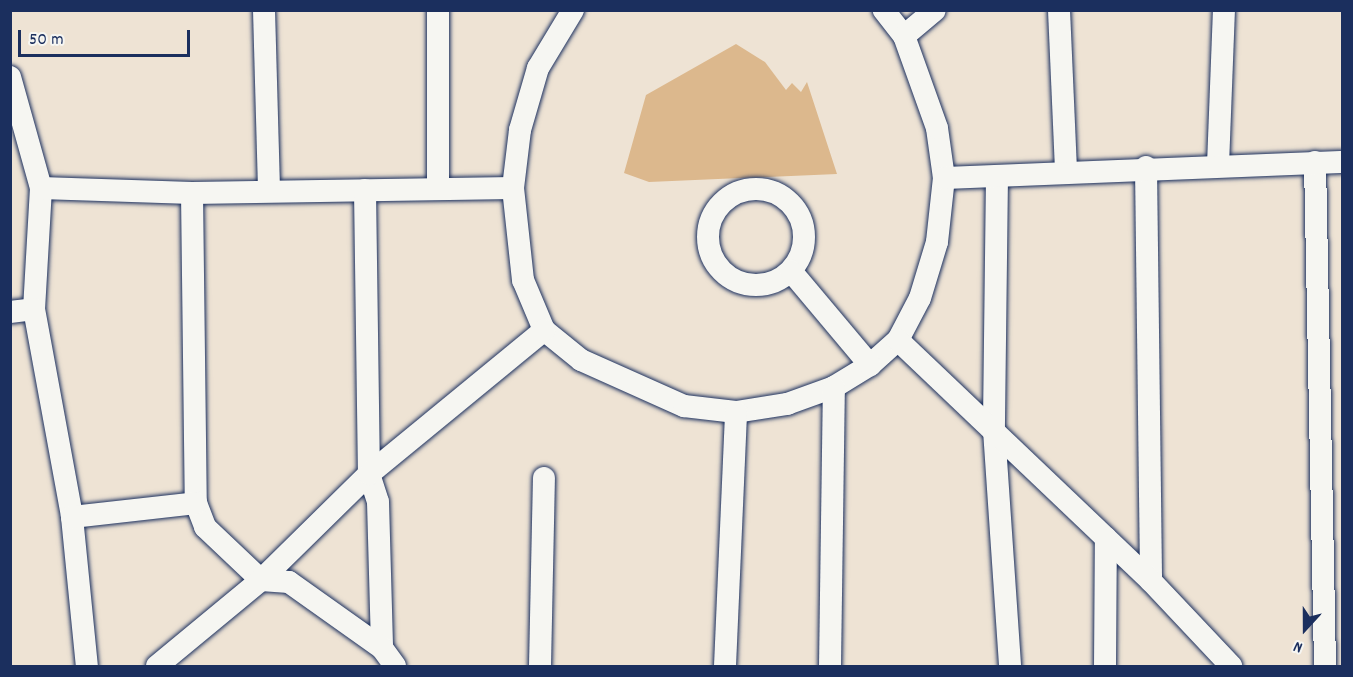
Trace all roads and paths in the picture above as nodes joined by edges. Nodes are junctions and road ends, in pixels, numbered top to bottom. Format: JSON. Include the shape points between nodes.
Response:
{"nodes":[{"id":1,"x":264,"y":10,"type":"edge"},
{"id":2,"x":438,"y":10,"type":"edge"},
{"id":3,"x":884,"y":10,"type":"edge"},
{"id":4,"x":935,"y":10,"type":"edge"},
{"id":5,"x":1059,"y":10,"type":"edge"},
{"id":6,"x":1224,"y":10,"type":"edge"},
{"id":7,"x":568,"y":12,"type":"edge"},
{"id":8,"x":904,"y":36,"type":"junction"},
{"id":9,"x":10,"y":77,"type":"edge"},
{"id":10,"x":1315,"y":162,"type":"junction"},
{"id":11,"x":1342,"y":162,"type":"edge"},
{"id":12,"x":1218,"y":165,"type":"junction"},
{"id":13,"x":1146,"y":167,"type":"junction"},
{"id":14,"x":1066,"y":170,"type":"junction"},
{"id":15,"x":997,"y":176,"type":"junction"},
{"id":16,"x":944,"y":178,"type":"junction"},
{"id":17,"x":438,"y":187,"type":"junction"},
{"id":18,"x":41,"y":188,"type":"junction"},
{"id":19,"x":513,"y":188,"type":"junction"},
{"id":20,"x":365,"y":190,"type":"junction"},
{"id":21,"x":268,"y":191,"type":"junction"},
{"id":22,"x":192,"y":193,"type":"junction"},
{"id":23,"x":791,"y":271,"type":"junction"},
{"id":24,"x":34,"y":309,"type":"junction"},
{"id":25,"x":10,"y":312,"type":"edge"},
{"id":26,"x":544,"y":330,"type":"junction"},
{"id":27,"x":898,"y":340,"type":"junction"},
{"id":28,"x":870,"y":365,"type":"junction"},
{"id":29,"x":834,"y":387,"type":"junction"},
{"id":30,"x":736,"y":412,"type":"junction"},
{"id":31,"x":994,"y":429,"type":"junction"},
{"id":32,"x":369,"y":474,"type":"junction"},
{"id":33,"x":544,"y":478,"type":"dead end"},
{"id":34,"x":196,"y":504,"type":"junction"},
{"id":35,"x":72,"y":517,"type":"junction"},
{"id":36,"x":1106,"y":538,"type":"junction"},
{"id":37,"x":261,"y":580,"type":"junction"},
{"id":38,"x":1150,"y":581,"type":"junction"},
{"id":39,"x":382,"y":648,"type":"junction"},
{"id":40,"x":87,"y":666,"type":"edge"},
{"id":41,"x":157,"y":666,"type":"edge"},
{"id":42,"x":395,"y":666,"type":"edge"},
{"id":43,"x":540,"y":666,"type":"edge"},
{"id":44,"x":725,"y":666,"type":"edge"},
{"id":45,"x":830,"y":666,"type":"edge"},
{"id":46,"x":1010,"y":666,"type":"edge"},
{"id":47,"x":1105,"y":666,"type":"edge"},
{"id":48,"x":1231,"y":666,"type":"edge"},
{"id":49,"x":1325,"y":666,"type":"edge"}],
"edges":[{"from":1,"to":21,"type":"street"},
{"from":2,"to":17,"type":"street"},
{"from":3,"to":8,"type":"street"},
{"from":4,"to":8,"type":"street"},
{"from":5,"to":14,"type":"street"},
{"from":6,"to":12,"type":"street"},
{"from":7,"to":19,"type":"street","via":[[538,68],[520,130]]},
{"from":8,"to":16,"type":"street","via":[[937,128]]},
{"from":9,"to":18,"type":"street"},
{"from":10,"to":11,"type":"street"},
{"from":10,"to":12,"type":"street"},
{"from":10,"to":49,"type":"street"},
{"from":12,"to":13,"type":"street"},
{"from":13,"to":14,"type":"street"},
{"from":13,"to":38,"type":"street"},
{"from":14,"to":15,"type":"street"},
{"from":15,"to":16,"type":"street"},
{"from":15,"to":31,"type":"street"},
{"from":16,"to":27,"type":"street","via":[[937,242],[920,298]]},
{"from":17,"to":19,"type":"street"},
{"from":17,"to":20,"type":"street"},
{"from":18,"to":22,"type":"street"},
{"from":18,"to":24,"type":"street"},
{"from":19,"to":26,"type":"street","via":[[522,280]]},
{"from":20,"to":21,"type":"street"},
{"from":20,"to":32,"type":"street"},
{"from":21,"to":22,"type":"street"},
{"from":22,"to":34,"type":"street"},
{"from":23,"to":23,"type":"street","via":[[770,283],[752,285],[735,280],[717,265],[708,231],[725,200],[759,189],[791,204],[804,238]]},
{"from":23,"to":28,"type":"street"},
{"from":24,"to":25,"type":"street"},
{"from":24,"to":35,"type":"street"},
{"from":26,"to":30,"type":"street","via":[[582,360],[627,383],[684,406]]},
{"from":26,"to":32,"type":"street"},
{"from":27,"to":28,"type":"street"},
{"from":27,"to":31,"type":"street"},
{"from":28,"to":29,"type":"street"},
{"from":29,"to":30,"type":"street","via":[[787,404]]},
{"from":29,"to":45,"type":"street"},
{"from":30,"to":44,"type":"street"},
{"from":31,"to":36,"type":"street"},
{"from":31,"to":46,"type":"street"},
{"from":32,"to":37,"type":"street"},
{"from":32,"to":39,"type":"street","via":[[378,502]]},
{"from":33,"to":43,"type":"street"},
{"from":34,"to":35,"type":"street"},
{"from":34,"to":37,"type":"street","via":[[205,527]]},
{"from":35,"to":40,"type":"street"},
{"from":36,"to":38,"type":"street"},
{"from":36,"to":47,"type":"street"},
{"from":37,"to":39,"type":"street","via":[[289,582]]},
{"from":37,"to":41,"type":"street"},
{"from":38,"to":48,"type":"street"},
{"from":39,"to":42,"type":"street"}]}
